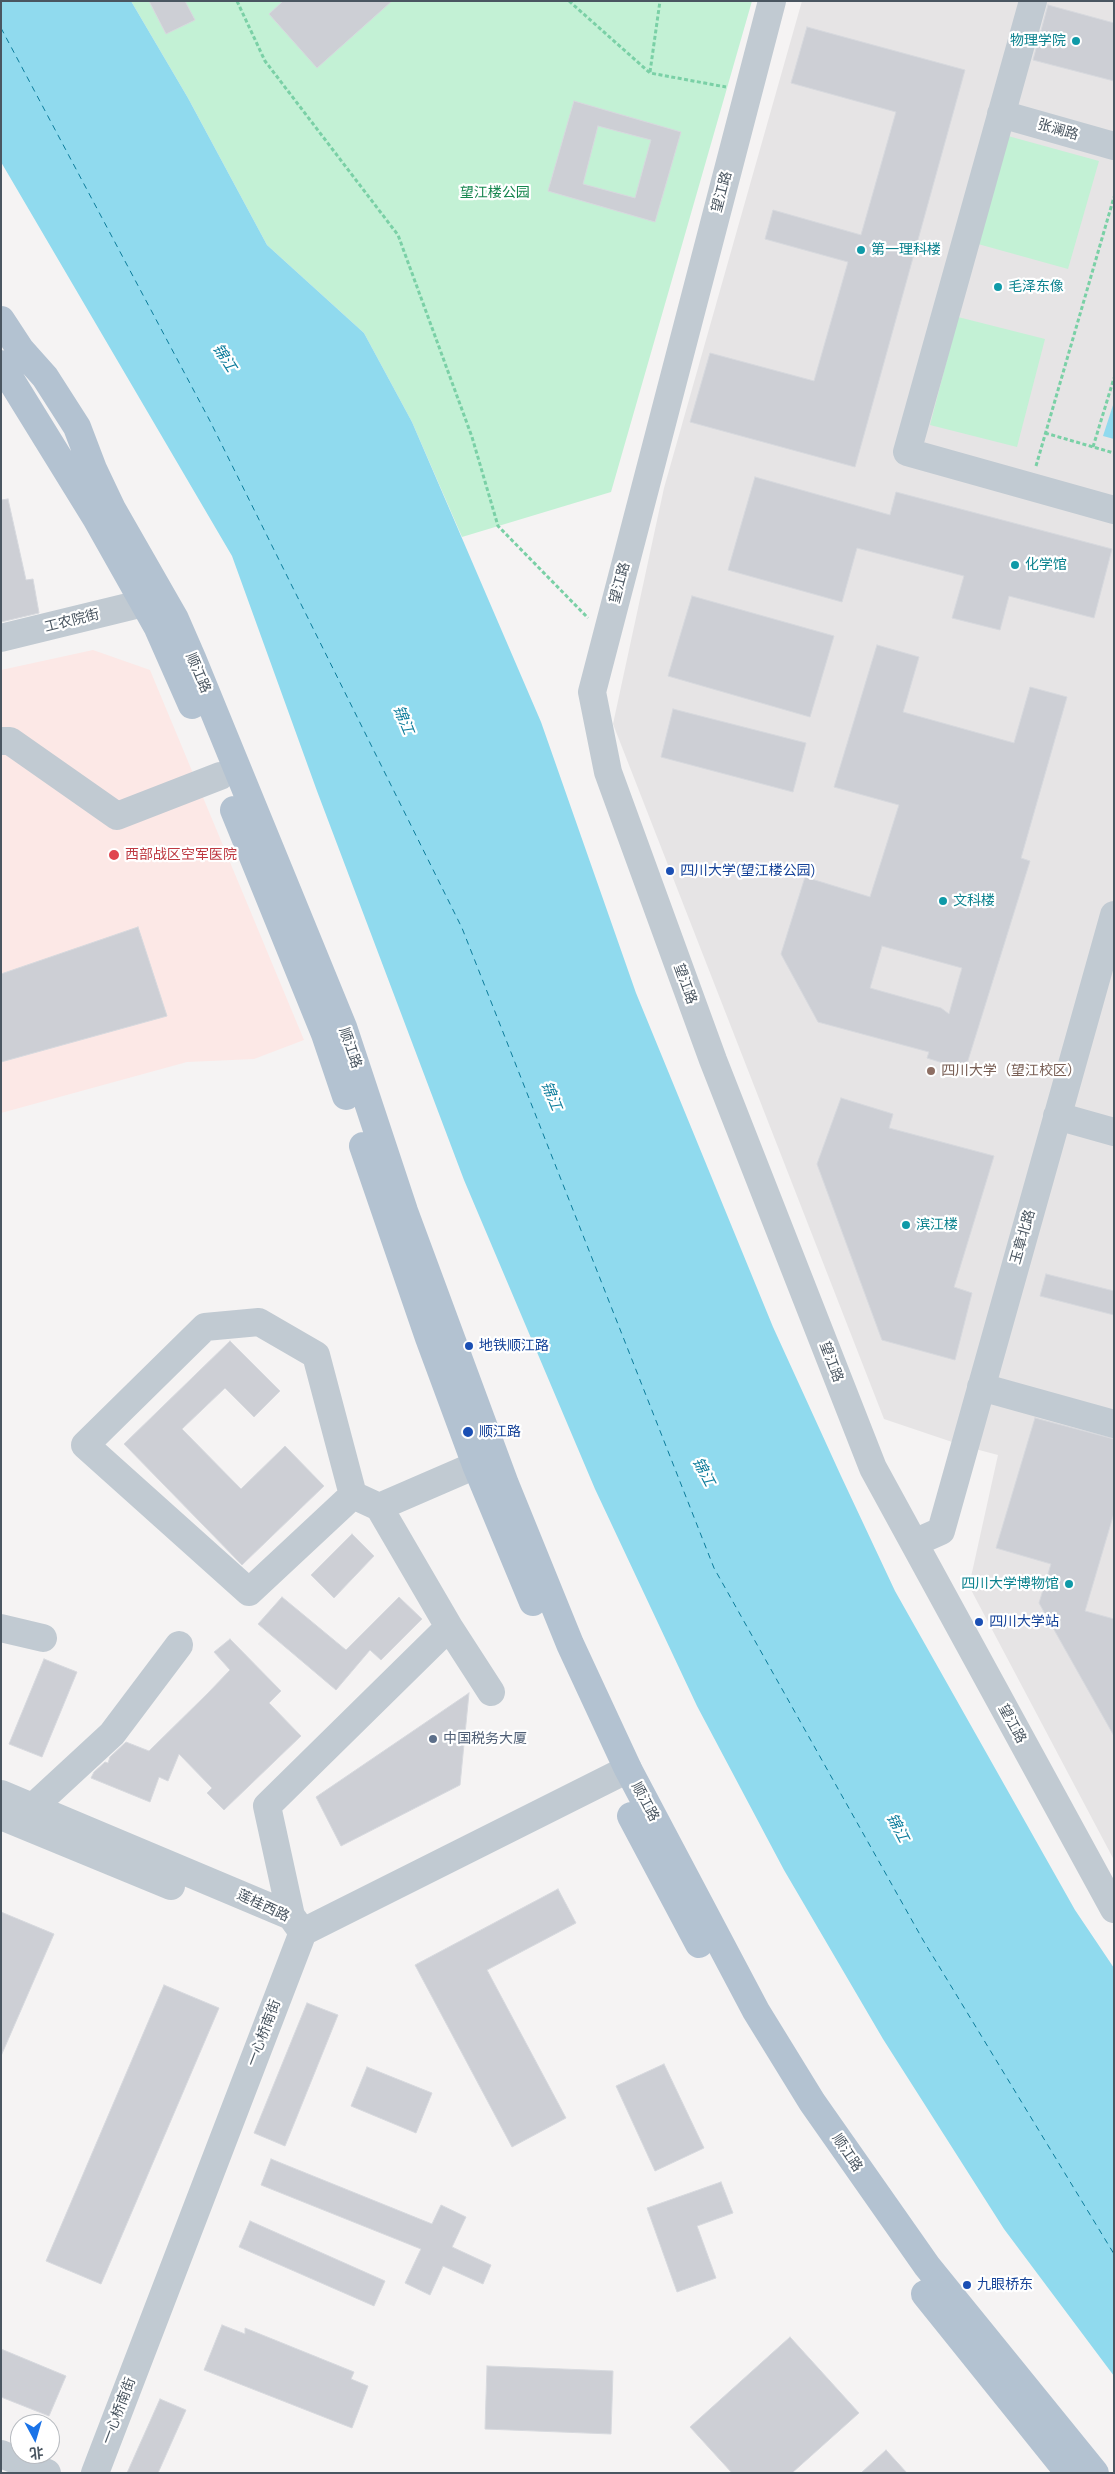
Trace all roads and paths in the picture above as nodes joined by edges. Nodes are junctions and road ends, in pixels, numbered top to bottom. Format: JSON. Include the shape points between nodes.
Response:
{"nodes":[{"id":1,"x":237,"y":1,"type":"edge"},
{"id":2,"x":569,"y":1,"type":"edge"},
{"id":3,"x":660,"y":1,"type":"edge"},
{"id":4,"x":772,"y":1,"type":"edge"},
{"id":5,"x":1034,"y":1,"type":"edge"},
{"id":6,"x":650,"y":73,"type":"junction"},
{"id":7,"x":749,"y":91,"type":"junction"},
{"id":8,"x":1002,"y":114,"type":"junction"},
{"id":9,"x":1114,"y":146,"type":"edge"},
{"id":10,"x":1114,"y":198,"type":"edge"},
{"id":11,"x":1,"y":320,"type":"edge"},
{"id":12,"x":1,"y":364,"type":"edge"},
{"id":13,"x":1114,"y":378,"type":"edge"},
{"id":14,"x":1046,"y":433,"type":"junction"},
{"id":15,"x":1093,"y":447,"type":"junction"},
{"id":16,"x":1114,"y":453,"type":"edge"},
{"id":17,"x":1030,"y":486,"type":"junction"},
{"id":18,"x":1114,"y":510,"type":"edge"},
{"id":19,"x":144,"y":603,"type":"junction"},
{"id":20,"x":606,"y":636,"type":"junction"},
{"id":21,"x":1,"y":638,"type":"edge"},
{"id":22,"x":1,"y":741,"type":"edge"},
{"id":23,"x":220,"y":776,"type":"junction"},
{"id":24,"x":1114,"y":915,"type":"edge"},
{"id":25,"x":1057,"y":1116,"type":"junction"},
{"id":26,"x":1114,"y":1132,"type":"edge"},
{"id":27,"x":981,"y":1387,"type":"junction"},
{"id":28,"x":1114,"y":1424,"type":"edge"},
{"id":29,"x":476,"y":1465,"type":"junction"},
{"id":30,"x":353,"y":1495,"type":"junction"},
{"id":31,"x":379,"y":1507,"type":"junction"},
{"id":32,"x":914,"y":1543,"type":"junction"},
{"id":33,"x":449,"y":1627,"type":"junction"},
{"id":34,"x":1,"y":1628,"type":"edge"},
{"id":35,"x":43,"y":1638,"type":"dead end"},
{"id":36,"x":179,"y":1645,"type":"dead end"},
{"id":37,"x":491,"y":1692,"type":"dead end"},
{"id":38,"x":620,"y":1773,"type":"junction"},
{"id":39,"x":1,"y":1794,"type":"edge"},
{"id":40,"x":33,"y":1807,"type":"junction"},
{"id":41,"x":1,"y":1816,"type":"edge"},
{"id":42,"x":1114,"y":1910,"type":"edge"},
{"id":43,"x":297,"y":1924,"type":"junction"},
{"id":44,"x":1,"y":2454,"type":"edge"},
{"id":45,"x":47,"y":2473,"type":"edge"},
{"id":46,"x":96,"y":2473,"type":"edge"},
{"id":47,"x":1069,"y":2473,"type":"edge"},
{"id":48,"x":1096,"y":2473,"type":"edge"}],
"edges":[{"from":1,"to":20,"type":"path","via":[[265,61],[398,234],[472,437],[498,526]]},
{"from":2,"to":6,"type":"path"},
{"from":3,"to":6,"type":"path"},
{"from":4,"to":7,"type":"street","name":"望江路"},
{"from":5,"to":8,"type":"street"},
{"from":6,"to":7,"type":"path"},
{"from":7,"to":20,"type":"street","name":"望江路"},
{"from":8,"to":9,"type":"street","name":"张澜路"},
{"from":8,"to":17,"type":"street","via":[[907,452]]},
{"from":10,"to":14,"type":"path"},
{"from":11,"to":38,"type":"main road","name":"顺江路","via":[[46,377],[77,427],[112,509],[175,619],[192,658],[343,1027],[408,1220],[505,1484]]},
{"from":12,"to":19,"type":"main road","name":"顺江路"},
{"from":13,"to":15,"type":"path"},
{"from":14,"to":15,"type":"path"},
{"from":14,"to":17,"type":"path"},
{"from":15,"to":16,"type":"path"},
{"from":17,"to":18,"type":"street"},
{"from":19,"to":21,"type":"street","name":"工农院街"},
{"from":19,"to":23,"type":"main road","name":"顺江路","via":[[164,642]]},
{"from":20,"to":32,"type":"street","name":"望江路","via":[[592,692],[608,772],[713,1060],[873,1468]]},
{"from":22,"to":23,"type":"street","via":[[10,741],[117,816]]},
{"from":23,"to":29,"type":"main road","name":"顺江路","via":[[325,1034],[398,1250]]},
{"from":24,"to":25,"type":"street","name":"玉章北路"},
{"from":25,"to":26,"type":"street"},
{"from":25,"to":27,"type":"street","name":"玉章北路"},
{"from":27,"to":28,"type":"street"},
{"from":27,"to":32,"type":"street","name":"玉章北路","via":[[941,1531]]},
{"from":29,"to":31,"type":"street"},
{"from":29,"to":38,"type":"main road","name":"顺江路","via":[[556,1658]]},
{"from":30,"to":30,"type":"street","via":[[249,1592],[85,1445],[205,1327],[259,1322],[316,1355]]},
{"from":30,"to":31,"type":"street"},
{"from":31,"to":33,"type":"street"},
{"from":32,"to":42,"type":"street","name":"望江路"},
{"from":33,"to":37,"type":"street"},
{"from":33,"to":43,"type":"street","via":[[267,1806]]},
{"from":34,"to":35,"type":"street"},
{"from":36,"to":40,"type":"street","via":[[112,1734]]},
{"from":38,"to":43,"type":"street"},
{"from":38,"to":47,"type":"main road","name":"顺江路","via":[[739,2020],[796,2112],[912,2278]]},
{"from":38,"to":48,"type":"main road","name":"顺江路","via":[[812,2102],[927,2266]]},
{"from":39,"to":40,"type":"street","name":"莲桂西路"},
{"from":40,"to":43,"type":"street","name":"莲桂西路"},
{"from":41,"to":43,"type":"street","name":"莲桂西路","via":[[282,1932]]},
{"from":43,"to":46,"type":"street","name":"一心桥南街"},
{"from":44,"to":45,"type":"street"}]}
